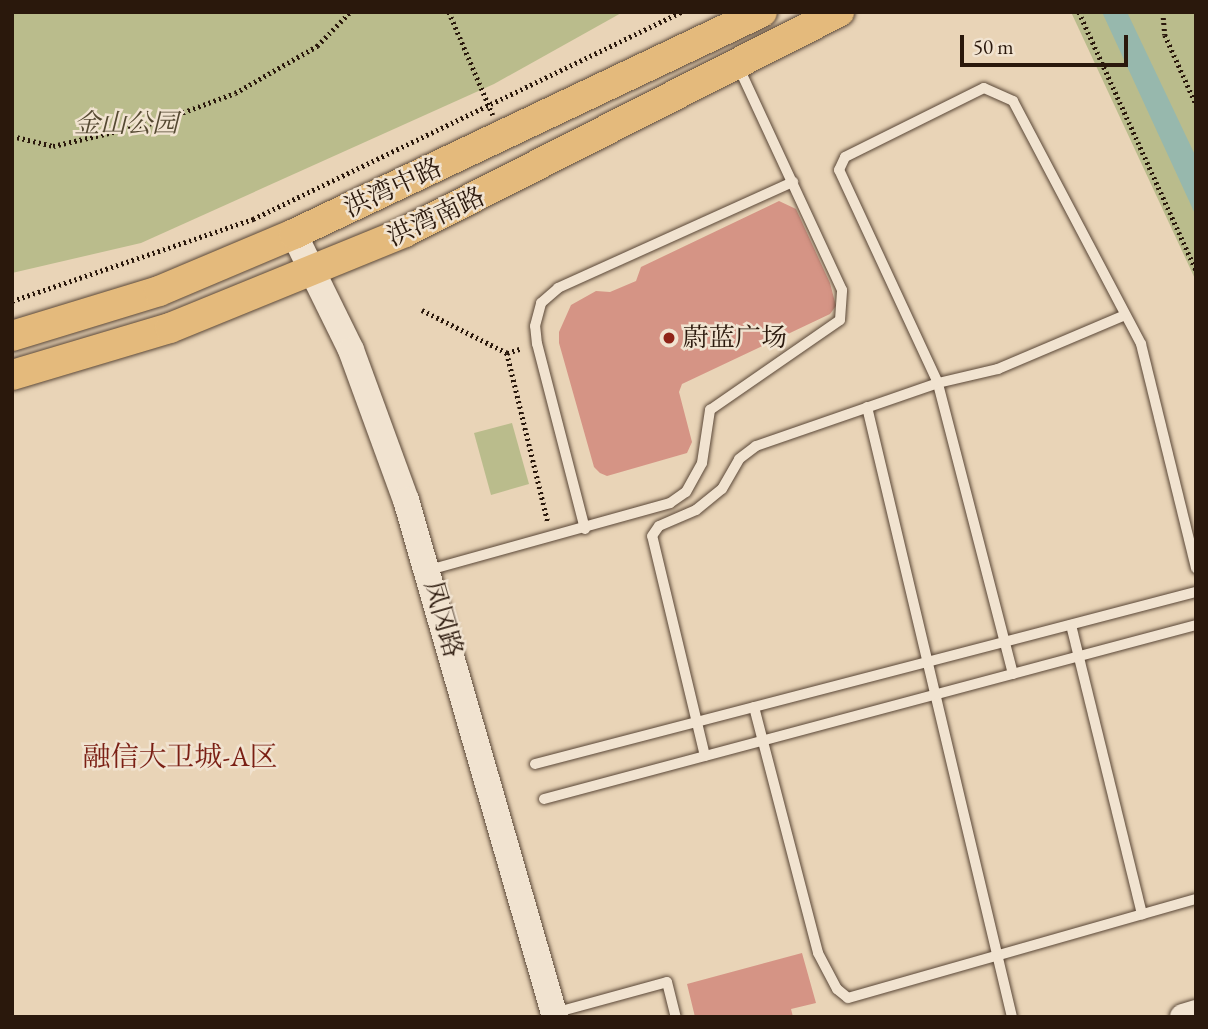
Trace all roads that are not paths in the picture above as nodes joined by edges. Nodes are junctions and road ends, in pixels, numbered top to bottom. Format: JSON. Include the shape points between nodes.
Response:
{"nodes":[{"id":1,"x":762,"y":12,"type":"edge"},
{"id":2,"x":839,"y":12,"type":"edge"},
{"id":3,"x":737,"y":65,"type":"junction"},
{"id":4,"x":793,"y":182,"type":"junction"},
{"id":5,"x":293,"y":234,"type":"junction"},
{"id":6,"x":312,"y":271,"type":"junction"},
{"id":7,"x":1125,"y":315,"type":"junction"},
{"id":8,"x":12,"y":336,"type":"edge"},
{"id":9,"x":12,"y":375,"type":"edge"},
{"id":10,"x":937,"y":383,"type":"junction"},
{"id":11,"x":867,"y":407,"type":"junction"},
{"id":12,"x":585,"y":528,"type":"junction"},
{"id":13,"x":1196,"y":568,"type":"edge"},
{"id":14,"x":429,"y":570,"type":"junction"},
{"id":15,"x":1196,"y":592,"type":"edge"},
{"id":16,"x":1071,"y":625,"type":"junction"},
{"id":17,"x":1196,"y":625,"type":"edge"},
{"id":18,"x":1005,"y":642,"type":"junction"},
{"id":19,"x":1079,"y":656,"type":"junction"},
{"id":20,"x":928,"y":662,"type":"junction"},
{"id":21,"x":1013,"y":674,"type":"junction"},
{"id":22,"x":935,"y":695,"type":"junction"},
{"id":23,"x":754,"y":707,"type":"junction"},
{"id":24,"x":697,"y":722,"type":"junction"},
{"id":25,"x":763,"y":741,"type":"junction"},
{"id":26,"x":705,"y":756,"type":"junction"},
{"id":27,"x":534,"y":764,"type":"dead end"},
{"id":28,"x":544,"y":799,"type":"dead end"},
{"id":29,"x":1196,"y":899,"type":"edge"},
{"id":30,"x":1142,"y":914,"type":"junction"},
{"id":31,"x":997,"y":956,"type":"junction"},
{"id":32,"x":1196,"y":1013,"type":"edge"},
{"id":33,"x":554,"y":1015,"type":"edge"},
{"id":34,"x":676,"y":1017,"type":"edge"},
{"id":35,"x":1012,"y":1017,"type":"edge"},
{"id":36,"x":1182,"y":1017,"type":"edge"}],
"edges":[{"from":1,"to":5,"type":"main road","name":"洪湾中路"},
{"from":2,"to":3,"type":"main road","name":"洪湾南路"},
{"from":3,"to":4,"type":"lane"},
{"from":3,"to":6,"type":"main road","name":"洪湾南路","via":[[470,203]]},
{"from":4,"to":12,"type":"lane","via":[[842,290],[839,320],[710,410],[702,463],[686,492],[652,511]]},
{"from":4,"to":12,"type":"lane","via":[[548,295],[536,314],[537,344]]},
{"from":5,"to":6,"type":"main road","name":"凤冈路"},
{"from":5,"to":8,"type":"main road","name":"洪湾中路","via":[[159,291]]},
{"from":6,"to":9,"type":"main road","name":"洪湾南路","via":[[170,328]]},
{"from":6,"to":14,"type":"main road","name":"凤冈路","via":[[379,420]]},
{"from":7,"to":10,"type":"lane","via":[[998,369]]},
{"from":7,"to":10,"type":"lane","via":[[1013,100],[984,88],[845,157],[839,170]]},
{"from":7,"to":13,"type":"lane","via":[[1140,344],[1164,429]]},
{"from":10,"to":11,"type":"lane"},
{"from":10,"to":18,"type":"lane"},
{"from":11,"to":20,"type":"lane"},
{"from":11,"to":24,"type":"lane","via":[[756,446],[739,459],[722,489],[696,510],[659,526],[652,536]]},
{"from":12,"to":14,"type":"lane"},
{"from":14,"to":33,"type":"main road","name":"凤冈路"},
{"from":15,"to":16,"type":"lane"},
{"from":16,"to":18,"type":"lane"},
{"from":16,"to":19,"type":"lane"},
{"from":17,"to":19,"type":"lane"},
{"from":18,"to":20,"type":"lane"},
{"from":18,"to":21,"type":"lane"},
{"from":19,"to":21,"type":"lane"},
{"from":19,"to":30,"type":"lane"},
{"from":20,"to":22,"type":"lane"},
{"from":20,"to":23,"type":"lane"},
{"from":21,"to":22,"type":"lane"},
{"from":22,"to":25,"type":"lane"},
{"from":22,"to":31,"type":"lane"},
{"from":23,"to":24,"type":"lane"},
{"from":23,"to":25,"type":"lane"},
{"from":24,"to":26,"type":"lane"},
{"from":24,"to":27,"type":"lane"},
{"from":25,"to":26,"type":"lane"},
{"from":25,"to":31,"type":"lane","via":[[818,953],[837,989],[848,998]]},
{"from":26,"to":28,"type":"lane"},
{"from":29,"to":30,"type":"lane"},
{"from":30,"to":31,"type":"lane"},
{"from":31,"to":35,"type":"lane"},
{"from":32,"to":36,"type":"main road"},
{"from":33,"to":34,"type":"lane","via":[[667,982]]}]}
